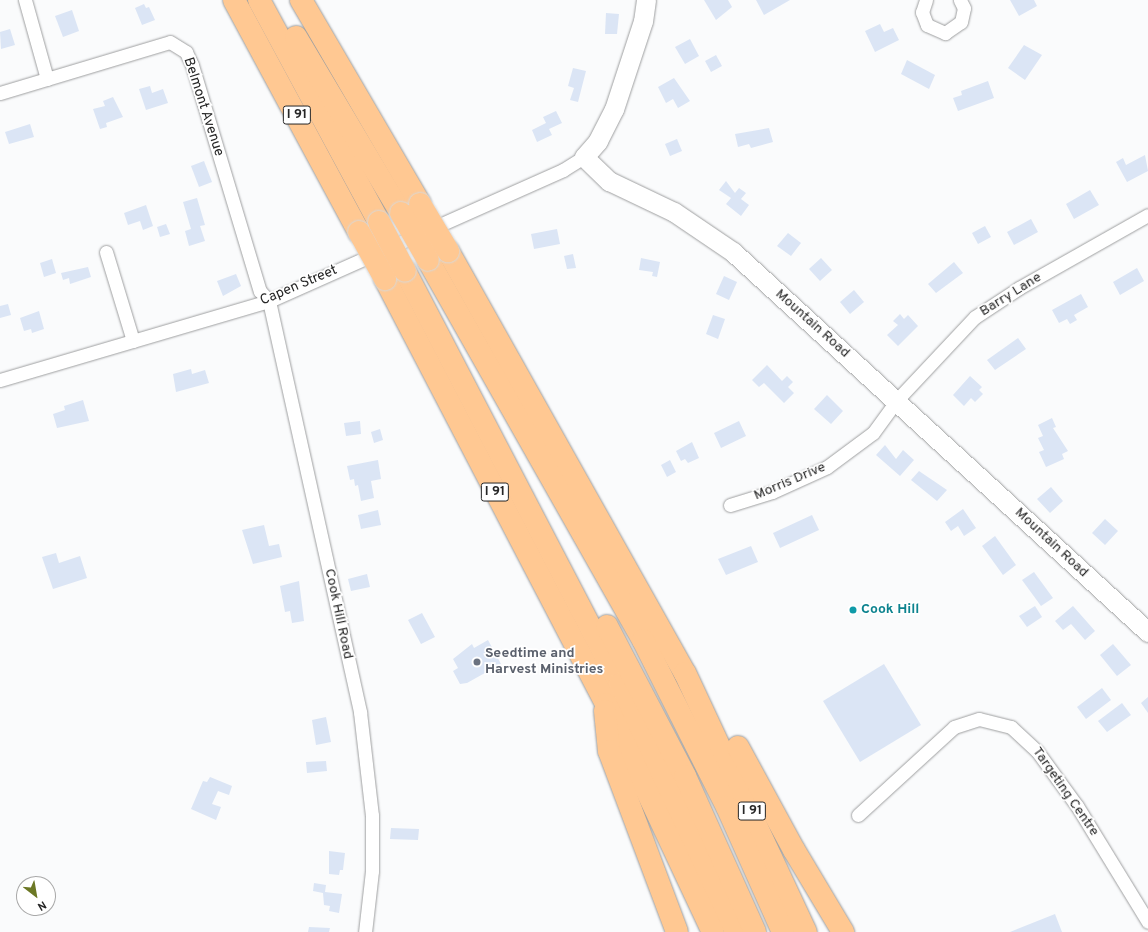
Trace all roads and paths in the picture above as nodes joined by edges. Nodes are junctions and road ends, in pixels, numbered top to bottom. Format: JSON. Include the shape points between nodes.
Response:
{"nodes":[{"id":1,"x":24,"y":0,"type":"edge"},
{"id":2,"x":234,"y":0,"type":"edge"},
{"id":3,"x":259,"y":0,"type":"edge"},
{"id":4,"x":275,"y":0,"type":"edge"},
{"id":5,"x":301,"y":0,"type":"edge"},
{"id":6,"x":646,"y":0,"type":"edge"},
{"id":7,"x":926,"y":0,"type":"edge"},
{"id":8,"x":960,"y":0,"type":"edge"},
{"id":9,"x":47,"y":79,"type":"junction"},
{"id":10,"x":0,"y":93,"type":"edge"},
{"id":11,"x":584,"y":157,"type":"junction"},
{"id":12,"x":1148,"y":215,"type":"edge"},
{"id":13,"x":106,"y":252,"type":"dead end"},
{"id":14,"x":270,"y":301,"type":"junction"},
{"id":15,"x":132,"y":341,"type":"junction"},
{"id":16,"x":0,"y":380,"type":"edge"},
{"id":17,"x":896,"y":401,"type":"junction"},
{"id":18,"x":490,"y":436,"type":"junction"},
{"id":19,"x":537,"y":452,"type":"junction"},
{"id":20,"x":730,"y":505,"type":"dead end"},
{"id":21,"x":1148,"y":632,"type":"edge"},
{"id":22,"x":694,"y":692,"type":"junction"},
{"id":23,"x":606,"y":704,"type":"junction"},
{"id":24,"x":858,"y":815,"type":"dead end"},
{"id":25,"x":1148,"y":922,"type":"edge"},
{"id":26,"x":365,"y":932,"type":"edge"},
{"id":27,"x":677,"y":932,"type":"edge"},
{"id":28,"x":713,"y":932,"type":"edge"},
{"id":29,"x":736,"y":932,"type":"edge"},
{"id":30,"x":755,"y":932,"type":"edge"},
{"id":31,"x":768,"y":932,"type":"edge"},
{"id":32,"x":783,"y":932,"type":"edge"},
{"id":33,"x":806,"y":932,"type":"edge"},
{"id":34,"x":843,"y":932,"type":"edge"}],
"edges":[{"from":1,"to":9,"type":"street"},
{"from":2,"to":23,"type":"highway","number":"I 91","bridge":true,"via":[[385,280]]},
{"from":3,"to":18,"type":"highway","bridge":true,"via":[[405,271]]},
{"from":4,"to":19,"type":"highway","bridge":true,"via":[[401,213]]},
{"from":5,"to":22,"type":"highway","number":"I 91","bridge":true,"via":[[448,251],[621,556]]},
{"from":6,"to":11,"type":"street","via":[[643,20],[614,109],[598,141]]},
{"from":7,"to":8,"type":"street","via":[[922,12],[927,25],[945,33],[962,22],[964,8]]},
{"from":9,"to":10,"type":"street","name":"Belmont Avenue"},
{"from":9,"to":14,"type":"street","name":"Belmont Avenue","via":[[170,42],[186,52],[260,291]]},
{"from":11,"to":14,"type":"street","name":"Capen Street","via":[[563,170]]},
{"from":11,"to":17,"type":"street","name":"Mountain Road","via":[[609,181],[674,212],[733,252]]},
{"from":12,"to":17,"type":"street","name":"Barry Lane","via":[[1019,288],[975,317]]},
{"from":13,"to":15,"type":"street"},
{"from":14,"to":15,"type":"street","name":"Capen Street"},
{"from":14,"to":26,"type":"street","name":"Cook Hill Road","via":[[367,753],[372,836]]},
{"from":15,"to":16,"type":"street","name":"Capen Street"},
{"from":17,"to":20,"type":"street","name":"Morris Drive","via":[[873,433],[827,467],[772,492]]},
{"from":17,"to":21,"type":"street","name":"Mountain Road"},
{"from":18,"to":29,"type":"highway","via":[[624,691]]},
{"from":18,"to":30,"type":"highway","via":[[566,556],[630,668],[700,807]]},
{"from":19,"to":31,"type":"highway","via":[[674,719]]},
{"from":19,"to":32,"type":"highway","via":[[672,695]]},
{"from":22,"to":33,"type":"highway","number":"I 91"},
{"from":22,"to":34,"type":"highway","via":[[726,725],[775,816]]},
{"from":23,"to":27,"type":"highway","via":[[609,752]]},
{"from":23,"to":28,"type":"highway","number":"I 91"},
{"from":24,"to":25,"type":"street","name":"Targeting Centre","via":[[954,726],[979,719],[1011,726],[1037,750],[1072,800]]}]}
